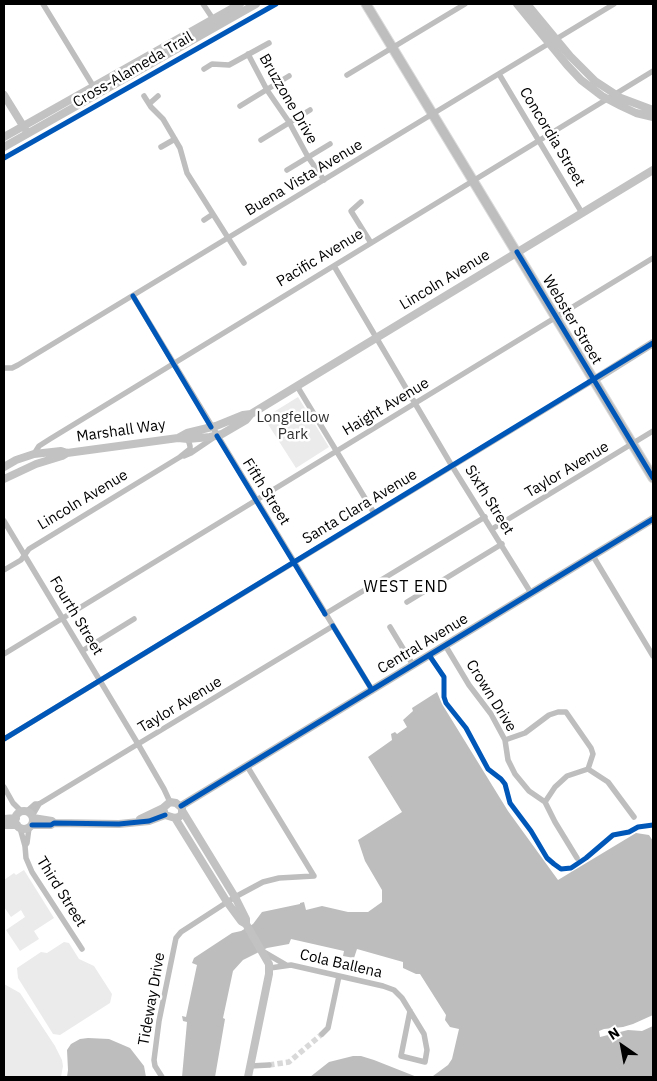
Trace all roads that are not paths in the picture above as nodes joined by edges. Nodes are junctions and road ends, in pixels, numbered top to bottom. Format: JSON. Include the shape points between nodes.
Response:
{"nodes":[{"id":1,"x":43,"y":4,"type":"edge"},
{"id":2,"x":204,"y":4,"type":"edge"},
{"id":3,"x":240,"y":4,"type":"edge"},
{"id":4,"x":256,"y":4,"type":"edge"},
{"id":5,"x":366,"y":4,"type":"edge"},
{"id":6,"x":465,"y":4,"type":"edge"},
{"id":7,"x":517,"y":4,"type":"edge"},
{"id":8,"x":527,"y":4,"type":"edge"},
{"id":9,"x":614,"y":4,"type":"edge"},
{"id":10,"x":213,"y":19,"type":"junction"},
{"id":11,"x":553,"y":41,"type":"junction"},
{"id":12,"x":269,"y":43,"type":"dead end"},
{"id":13,"x":393,"y":48,"type":"junction"},
{"id":14,"x":248,"y":54,"type":"junction"},
{"id":15,"x":204,"y":69,"type":"dead end"},
{"id":16,"x":653,"y":72,"type":"edge"},
{"id":17,"x":499,"y":74,"type":"junction"},
{"id":18,"x":347,"y":75,"type":"dead end"},
{"id":19,"x":290,"y":76,"type":"dead end"},
{"id":20,"x":96,"y":90,"type":"junction"},
{"id":21,"x":267,"y":90,"type":"junction"},
{"id":22,"x":615,"y":94,"type":"junction"},
{"id":23,"x":4,"y":96,"type":"edge"},
{"id":24,"x":144,"y":96,"type":"dead end"},
{"id":25,"x":158,"y":96,"type":"dead end"},
{"id":26,"x":608,"y":99,"type":"junction"},
{"id":27,"x":149,"y":104,"type":"junction"},
{"id":28,"x":240,"y":106,"type":"dead end"},
{"id":29,"x":310,"y":110,"type":"dead end"},
{"id":30,"x":653,"y":110,"type":"edge"},
{"id":31,"x":433,"y":114,"type":"junction"},
{"id":32,"x":653,"y":117,"type":"edge"},
{"id":33,"x":290,"y":122,"type":"junction"},
{"id":34,"x":23,"y":126,"type":"junction"},
{"id":35,"x":27,"y":133,"type":"junction"},
{"id":36,"x":4,"y":136,"type":"edge"},
{"id":37,"x":175,"y":138,"type":"junction"},
{"id":38,"x":261,"y":140,"type":"dead end"},
{"id":39,"x":540,"y":141,"type":"junction"},
{"id":40,"x":330,"y":144,"type":"dead end"},
{"id":41,"x":4,"y":147,"type":"edge"},
{"id":42,"x":161,"y":147,"type":"dead end"},
{"id":43,"x":308,"y":157,"type":"junction"},
{"id":44,"x":287,"y":170,"type":"dead end"},
{"id":45,"x":653,"y":170,"type":"edge"},
{"id":46,"x":324,"y":180,"type":"junction"},
{"id":47,"x":473,"y":181,"type":"junction"},
{"id":48,"x":360,"y":202,"type":"dead end"},
{"id":49,"x":582,"y":213,"type":"junction"},
{"id":50,"x":213,"y":214,"type":"junction"},
{"id":51,"x":204,"y":220,"type":"dead end"},
{"id":52,"x":229,"y":238,"type":"junction"},
{"id":53,"x":371,"y":243,"type":"junction"},
{"id":54,"x":517,"y":252,"type":"junction"},
{"id":55,"x":653,"y":258,"type":"edge"},
{"id":56,"x":244,"y":263,"type":"dead end"},
{"id":57,"x":334,"y":266,"type":"junction"},
{"id":58,"x":133,"y":296,"type":"junction"},
{"id":59,"x":556,"y":318,"type":"junction"},
{"id":60,"x":376,"y":338,"type":"junction"},
{"id":61,"x":653,"y":344,"type":"edge"},
{"id":62,"x":174,"y":364,"type":"junction"},
{"id":63,"x":5,"y":369,"type":"edge"},
{"id":64,"x":594,"y":380,"type":"junction"},
{"id":65,"x":297,"y":386,"type":"junction"},
{"id":66,"x":415,"y":404,"type":"junction"},
{"id":67,"x":251,"y":414,"type":"junction"},
{"id":68,"x":237,"y":418,"type":"junction"},
{"id":69,"x":211,"y":427,"type":"junction"},
{"id":70,"x":653,"y":431,"type":"edge"},
{"id":71,"x":217,"y":436,"type":"junction"},
{"id":72,"x":178,"y":438,"type":"junction"},
{"id":73,"x":188,"y":439,"type":"junction"},
{"id":74,"x":632,"y":444,"type":"junction"},
{"id":75,"x":336,"y":451,"type":"junction"},
{"id":76,"x":67,"y":453,"type":"junction"},
{"id":77,"x":34,"y":454,"type":"junction"},
{"id":78,"x":180,"y":457,"type":"junction"},
{"id":79,"x":452,"y":466,"type":"junction"},
{"id":80,"x":4,"y":467,"type":"edge"},
{"id":81,"x":4,"y":474,"type":"edge"},
{"id":82,"x":4,"y":478,"type":"edge"},
{"id":83,"x":653,"y":478,"type":"edge"},
{"id":84,"x":257,"y":500,"type":"junction"},
{"id":85,"x":374,"y":513,"type":"junction"},
{"id":86,"x":485,"y":517,"type":"junction"},
{"id":87,"x":653,"y":519,"type":"edge"},
{"id":88,"x":4,"y":521,"type":"edge"},
{"id":89,"x":492,"y":529,"type":"junction"},
{"id":90,"x":502,"y":544,"type":"junction"},
{"id":91,"x":24,"y":554,"type":"junction"},
{"id":92,"x":593,"y":556,"type":"junction"},
{"id":93,"x":294,"y":562,"type":"junction"},
{"id":94,"x":4,"y":570,"type":"edge"},
{"id":95,"x":531,"y":593,"type":"junction"},
{"id":96,"x":407,"y":602,"type":"dead end"},
{"id":97,"x":326,"y":614,"type":"junction"},
{"id":98,"x":62,"y":618,"type":"junction"},
{"id":99,"x":134,"y":619,"type":"dead end"},
{"id":100,"x":333,"y":626,"type":"junction"},
{"id":101,"x":390,"y":626,"type":"dead end"},
{"id":102,"x":445,"y":645,"type":"junction"},
{"id":103,"x":82,"y":650,"type":"junction"},
{"id":104,"x":4,"y":654,"type":"edge"},
{"id":105,"x":653,"y":656,"type":"edge"},
{"id":106,"x":413,"y":665,"type":"junction"},
{"id":107,"x":100,"y":680,"type":"junction"},
{"id":108,"x":372,"y":690,"type":"junction"},
{"id":109,"x":4,"y":738,"type":"edge"},
{"id":110,"x":505,"y":740,"type":"junction"},
{"id":111,"x":138,"y":744,"type":"junction"},
{"id":112,"x":247,"y":766,"type":"junction"},
{"id":113,"x":588,"y":769,"type":"junction"},
{"id":114,"x":4,"y":787,"type":"edge"},
{"id":115,"x":545,"y":802,"type":"junction"},
{"id":116,"x":166,"y":808,"type":"junction"},
{"id":117,"x":182,"y":809,"type":"junction"},
{"id":118,"x":634,"y":817,"type":"dead end"},
{"id":119,"x":175,"y":818,"type":"junction"},
{"id":120,"x":4,"y":820,"type":"edge"},
{"id":121,"x":24,"y":820,"type":"junction"},
{"id":122,"x":4,"y":825,"type":"edge"},
{"id":123,"x":577,"y":858,"type":"dead end"},
{"id":124,"x":235,"y":897,"type":"junction"},
{"id":125,"x":227,"y":902,"type":"junction"},
{"id":126,"x":246,"y":924,"type":"junction"},
{"id":127,"x":82,"y":949,"type":"dead end"},
{"id":128,"x":262,"y":951,"type":"junction"},
{"id":129,"x":286,"y":965,"type":"junction"},
{"id":130,"x":270,"y":968,"type":"junction"},
{"id":131,"x":339,"y":976,"type":"junction"},
{"id":132,"x":410,"y":1012,"type":"junction"},
{"id":133,"x":322,"y":1034,"type":"tunnel mouth"},
{"id":134,"x":269,"y":1065,"type":"tunnel mouth"},
{"id":135,"x":250,"y":1066,"type":"junction"},
{"id":136,"x":162,"y":1077,"type":"edge"},
{"id":137,"x":248,"y":1077,"type":"edge"}],
"edges":[{"from":1,"to":20,"type":"street"},
{"from":2,"to":10,"type":"street"},
{"from":3,"to":10,"type":"street"},
{"from":4,"to":20,"type":"street"},
{"from":5,"to":13,"type":"main road","name":"Webster Street"},
{"from":6,"to":13,"type":"street"},
{"from":7,"to":11,"type":"street"},
{"from":8,"to":11,"type":"street"},
{"from":9,"to":11,"type":"street","name":"Buena Vista Avenue"},
{"from":10,"to":20,"type":"street"},
{"from":11,"to":17,"type":"street","name":"Buena Vista Avenue"},
{"from":11,"to":22,"type":"street","via":[[587,74]]},
{"from":11,"to":26,"type":"street","via":[[581,80]]},
{"from":12,"to":14,"type":"street"},
{"from":13,"to":18,"type":"street"},
{"from":13,"to":31,"type":"main road","name":"Webster Street"},
{"from":14,"to":15,"type":"street","via":[[229,65],[212,64]]},
{"from":14,"to":21,"type":"street","name":"Bruzzone Drive"},
{"from":16,"to":22,"type":"street","name":"Pacific Avenue"},
{"from":17,"to":31,"type":"street","name":"Buena Vista Avenue"},
{"from":17,"to":39,"type":"street","name":"Concordia Street"},
{"from":19,"to":21,"type":"street"},
{"from":20,"to":34,"type":"street"},
{"from":20,"to":35,"type":"street"},
{"from":21,"to":28,"type":"street"},
{"from":21,"to":33,"type":"street","name":"Bruzzone Drive"},
{"from":22,"to":26,"type":"street","name":"Pacific Avenue"},
{"from":22,"to":30,"type":"street"},
{"from":23,"to":34,"type":"street"},
{"from":24,"to":27,"type":"street"},
{"from":25,"to":27,"type":"street"},
{"from":26,"to":32,"type":"street","via":[[636,113]]},
{"from":26,"to":39,"type":"street","name":"Pacific Avenue"},
{"from":27,"to":37,"type":"street"},
{"from":29,"to":33,"type":"street"},
{"from":31,"to":46,"type":"street","name":"Buena Vista Avenue"},
{"from":31,"to":47,"type":"main road","name":"Webster Street"},
{"from":33,"to":38,"type":"street"},
{"from":33,"to":43,"type":"street","name":"Bruzzone Drive"},
{"from":34,"to":35,"type":"street"},
{"from":34,"to":36,"type":"street"},
{"from":35,"to":41,"type":"street"},
{"from":37,"to":42,"type":"street"},
{"from":37,"to":50,"type":"street","via":[[187,173]]},
{"from":39,"to":47,"type":"street","name":"Pacific Avenue"},
{"from":39,"to":49,"type":"street","name":"Concordia Street"},
{"from":40,"to":43,"type":"street"},
{"from":43,"to":44,"type":"street"},
{"from":43,"to":46,"type":"street","name":"Bruzzone Drive"},
{"from":45,"to":49,"type":"street","name":"Lincoln Avenue"},
{"from":46,"to":52,"type":"street","name":"Buena Vista Avenue"},
{"from":47,"to":53,"type":"street","name":"Pacific Avenue"},
{"from":47,"to":54,"type":"main road","name":"Webster Street"},
{"from":48,"to":53,"type":"street","via":[[351,210]]},
{"from":49,"to":54,"type":"street","name":"Lincoln Avenue"},
{"from":50,"to":51,"type":"street"},
{"from":50,"to":52,"type":"street"},
{"from":52,"to":56,"type":"street"},
{"from":52,"to":58,"type":"street","name":"Buena Vista Avenue"},
{"from":53,"to":57,"type":"street","name":"Pacific Avenue"},
{"from":54,"to":59,"type":"main road","name":"Webster Street"},
{"from":54,"to":60,"type":"street","name":"Lincoln Avenue"},
{"from":55,"to":59,"type":"street","name":"Haight Avenue"},
{"from":57,"to":60,"type":"street","name":"Sixth Street"},
{"from":57,"to":62,"type":"street","name":"Pacific Avenue"},
{"from":58,"to":62,"type":"street","name":"Fifth Street"},
{"from":58,"to":63,"type":"street","name":"Buena Vista Avenue","via":[[18,366]]},
{"from":59,"to":64,"type":"main road","name":"Webster Street"},
{"from":59,"to":66,"type":"street","name":"Haight Avenue"},
{"from":60,"to":65,"type":"street","name":"Lincoln Avenue"},
{"from":60,"to":66,"type":"street","name":"Sixth Street"},
{"from":61,"to":64,"type":"street","name":"Santa Clara Avenue"},
{"from":62,"to":69,"type":"street","name":"Fifth Street"},
{"from":62,"to":77,"type":"street","name":"Pacific Avenue","via":[[39,446]]},
{"from":64,"to":74,"type":"main road","name":"Webster Street"},
{"from":64,"to":79,"type":"street","name":"Santa Clara Avenue"},
{"from":65,"to":67,"type":"street","name":"Lincoln Avenue"},
{"from":65,"to":75,"type":"street"},
{"from":66,"to":75,"type":"street","name":"Haight Avenue"},
{"from":66,"to":79,"type":"street","name":"Sixth Street"},
{"from":67,"to":68,"type":"street","name":"Lincoln Avenue"},
{"from":67,"to":71,"type":"street","name":"Lincoln Avenue"},
{"from":68,"to":69,"type":"street","name":"Lincoln Avenue"},
{"from":68,"to":71,"type":"street"},
{"from":69,"to":71,"type":"street","name":"Fifth Street"},
{"from":69,"to":72,"type":"street","name":"Marshall Way"},
{"from":70,"to":74,"type":"street","name":"Taylor Avenue"},
{"from":71,"to":73,"type":"street","name":"Marshall Way"},
{"from":71,"to":78,"type":"street","name":"Lincoln Avenue"},
{"from":71,"to":84,"type":"street","name":"Fifth Street"},
{"from":72,"to":73,"type":"street","name":"Marshall Way"},
{"from":72,"to":76,"type":"street","name":"Marshall Way"},
{"from":73,"to":78,"type":"street","via":[[190,449]]},
{"from":74,"to":83,"type":"main road","name":"Webster Street"},
{"from":74,"to":89,"type":"street","name":"Taylor Avenue"},
{"from":75,"to":84,"type":"street","name":"Haight Avenue"},
{"from":75,"to":85,"type":"street"},
{"from":76,"to":77,"type":"street","name":"Marshall Way"},
{"from":76,"to":82,"type":"street","name":"Marshall Way"},
{"from":77,"to":80,"type":"street","name":"Pacific Avenue"},
{"from":77,"to":81,"type":"street","via":[[32,459]]},
{"from":78,"to":91,"type":"street","name":"Lincoln Avenue"},
{"from":79,"to":85,"type":"street","name":"Santa Clara Avenue"},
{"from":79,"to":86,"type":"street","name":"Sixth Street"},
{"from":84,"to":93,"type":"street","name":"Fifth Street"},
{"from":84,"to":98,"type":"street","name":"Haight Avenue"},
{"from":85,"to":93,"type":"street","name":"Santa Clara Avenue"},
{"from":86,"to":89,"type":"street","name":"Sixth Street"},
{"from":86,"to":97,"type":"street"},
{"from":87,"to":92,"type":"street","name":"Central Avenue"},
{"from":88,"to":91,"type":"street","name":"Fourth Street"},
{"from":89,"to":90,"type":"street","name":"Sixth Street"},
{"from":90,"to":95,"type":"street","name":"Sixth Street"},
{"from":90,"to":96,"type":"street"},
{"from":91,"to":94,"type":"street","name":"Lincoln Avenue","via":[[21,560]]},
{"from":91,"to":98,"type":"street","name":"Fourth Street"},
{"from":92,"to":95,"type":"street","name":"Central Avenue"},
{"from":92,"to":105,"type":"street"},
{"from":93,"to":97,"type":"street","name":"Fifth Street"},
{"from":93,"to":107,"type":"street","name":"Santa Clara Avenue"},
{"from":95,"to":102,"type":"street","name":"Central Avenue"},
{"from":97,"to":100,"type":"street","name":"Fifth Street"},
{"from":98,"to":103,"type":"street","name":"Fourth Street"},
{"from":98,"to":104,"type":"street","name":"Haight Avenue"},
{"from":99,"to":103,"type":"street"},
{"from":100,"to":108,"type":"street","name":"Fifth Street"},
{"from":100,"to":111,"type":"street","name":"Taylor Avenue"},
{"from":101,"to":106,"type":"street"},
{"from":102,"to":106,"type":"street","name":"Central Avenue"},
{"from":102,"to":110,"type":"street","name":"Crown Drive"},
{"from":103,"to":107,"type":"street","name":"Fourth Street"},
{"from":106,"to":108,"type":"street","name":"Central Avenue"},
{"from":107,"to":109,"type":"street","name":"Santa Clara Avenue"},
{"from":107,"to":111,"type":"street","name":"Fourth Street"},
{"from":108,"to":112,"type":"street","name":"Central Avenue"},
{"from":110,"to":113,"type":"street","via":[[526,733],[549,715],[566,712],[591,748],[593,754]]},
{"from":110,"to":115,"type":"street","name":"Crown Drive","via":[[508,760],[515,774],[529,791]]},
{"from":111,"to":116,"type":"street","name":"Fourth Street","via":[[164,789]]},
{"from":111,"to":121,"type":"street","name":"Taylor Avenue","via":[[39,804]]},
{"from":112,"to":117,"type":"street","name":"Central Avenue"},
{"from":112,"to":124,"type":"street","name":"Tideway Drive","via":[[314,876],[263,882]]},
{"from":113,"to":115,"type":"street","via":[[567,776]]},
{"from":113,"to":118,"type":"street","via":[[608,782]]},
{"from":114,"to":121,"type":"street"},
{"from":115,"to":123,"type":"street","name":"Crown Drive"},
{"from":116,"to":117,"type":"street","via":[[176,803]]},
{"from":116,"to":119,"type":"street"},
{"from":116,"to":121,"type":"street","via":[[130,822],[114,824]]},
{"from":117,"to":119,"type":"street","name":"Central Avenue","via":[[179,817]]},
{"from":117,"to":124,"type":"street"},
{"from":119,"to":125,"type":"street"},
{"from":120,"to":121,"type":"street"},
{"from":121,"to":122,"type":"street"},
{"from":121,"to":127,"type":"street","name":"Third Street","via":[[26,858],[32,872]]},
{"from":124,"to":125,"type":"street","name":"Tideway Drive"},
{"from":124,"to":126,"type":"street"},
{"from":125,"to":126,"type":"street"},
{"from":125,"to":136,"type":"street","name":"Tideway Drive","via":[[176,938],[154,1060],[154,1066]]},
{"from":126,"to":128,"type":"street"},
{"from":128,"to":129,"type":"street","name":"Cola Ballena"},
{"from":128,"to":130,"type":"street"},
{"from":129,"to":130,"type":"street","name":"Cola Ballena"},
{"from":129,"to":131,"type":"street","name":"Cola Ballena"},
{"from":130,"to":135,"type":"street"},
{"from":131,"to":132,"type":"street","name":"Cola Ballena","via":[[390,988]]},
{"from":131,"to":133,"type":"street","via":[[328,1028]]},
{"from":132,"to":132,"type":"street","name":"Cola Ballena","via":[[401,1056],[425,1062],[426,1042],[422,1029]]},
{"from":134,"to":135,"type":"street"},
{"from":135,"to":137,"type":"street"}]}
